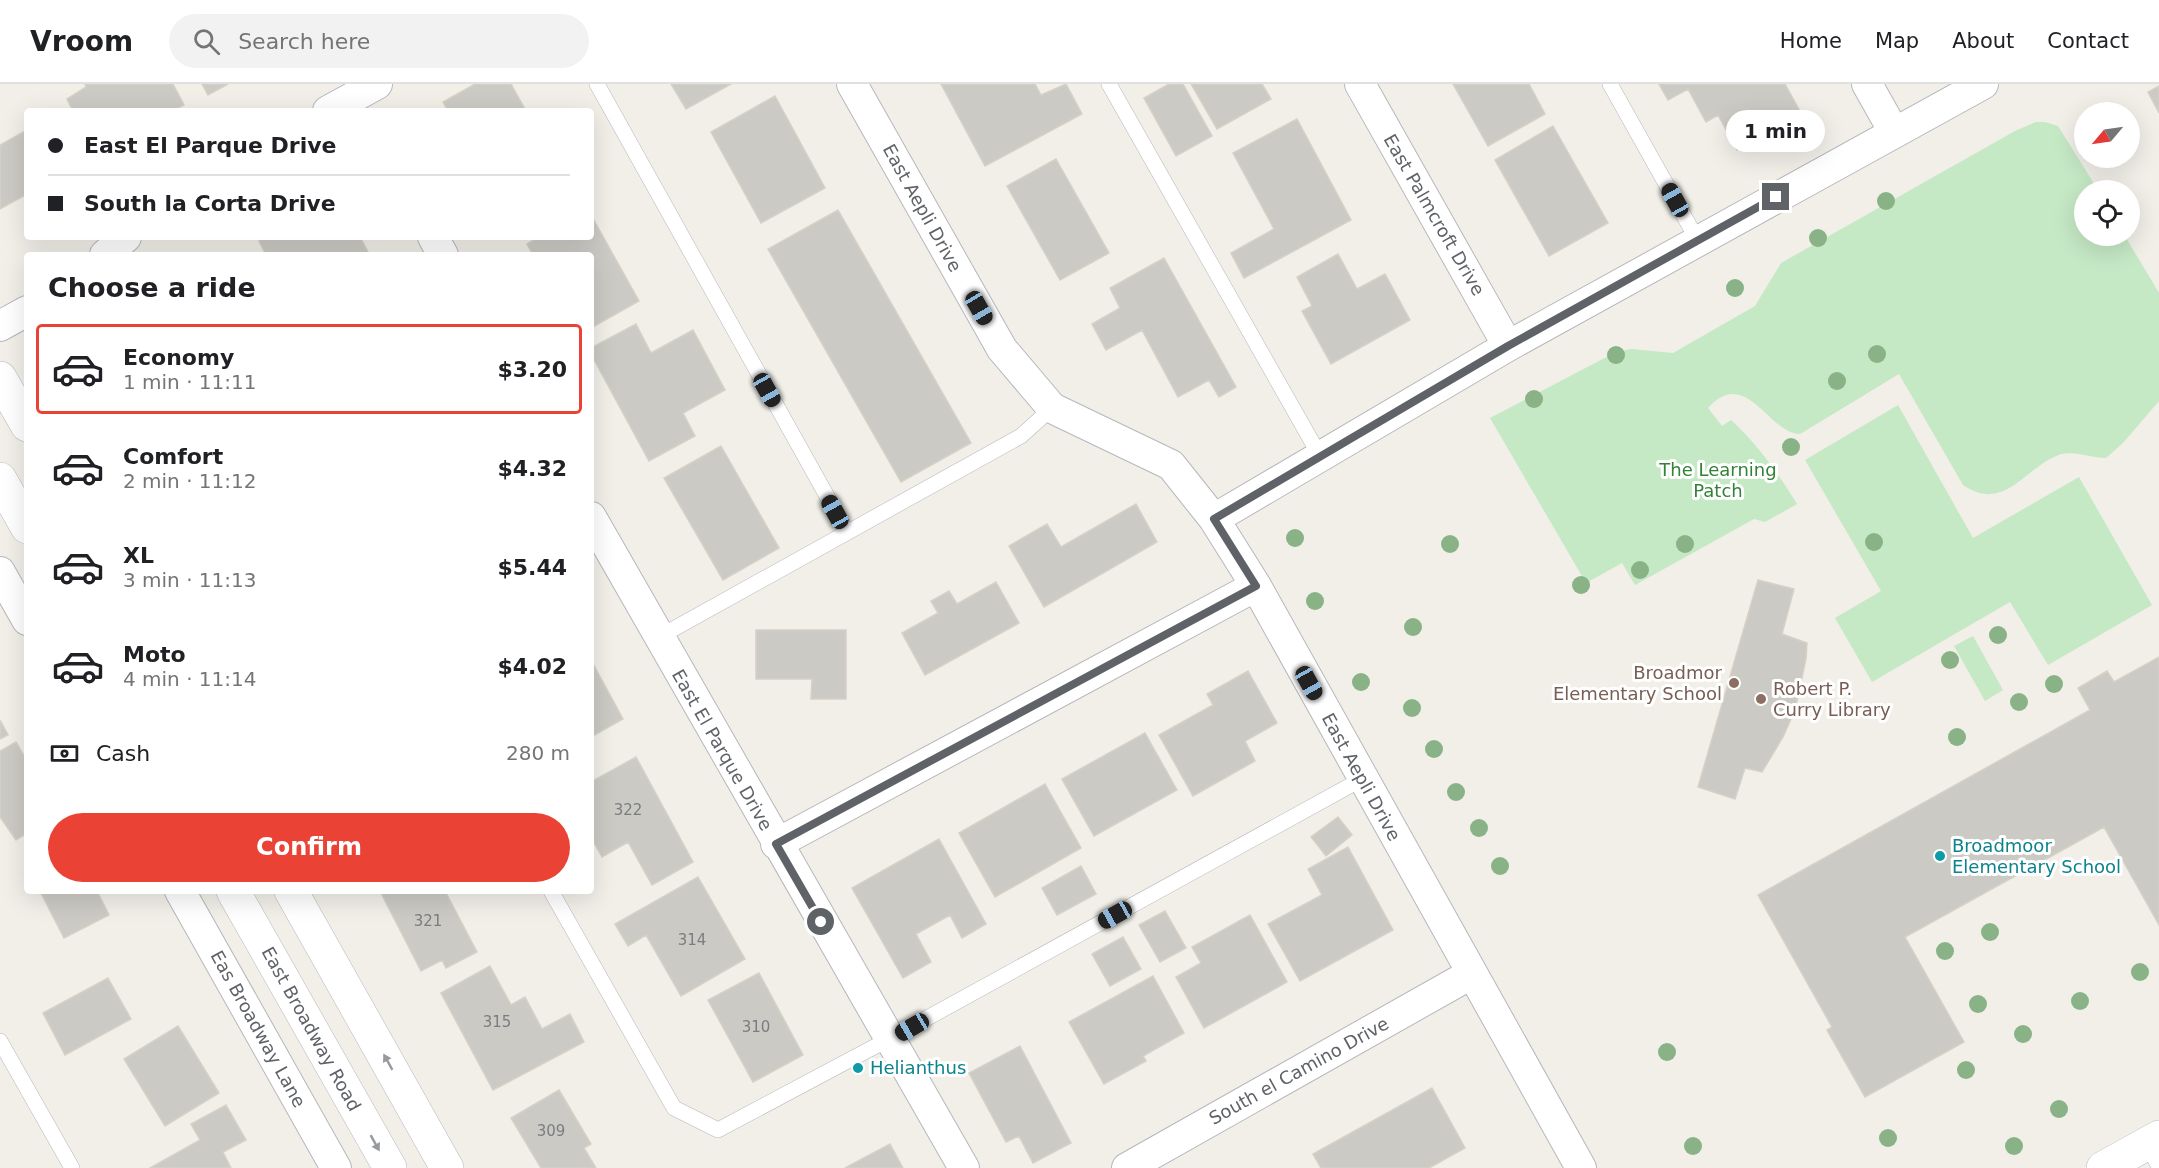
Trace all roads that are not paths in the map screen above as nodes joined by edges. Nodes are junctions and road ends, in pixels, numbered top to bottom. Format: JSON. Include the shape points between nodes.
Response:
{"nodes":[{"id":1,"x":597,"y":84,"type":"edge"},
{"id":2,"x":852,"y":84,"type":"edge"},
{"id":3,"x":1109,"y":84,"type":"edge"},
{"id":4,"x":1360,"y":84,"type":"edge"},
{"id":5,"x":1610,"y":84,"type":"edge"},
{"id":6,"x":1867,"y":84,"type":"edge"},
{"id":7,"x":1983,"y":84,"type":"edge"},
{"id":8,"x":1894,"y":132,"type":"junction"},
{"id":9,"x":122,"y":240,"type":"edge"},
{"id":10,"x":1698,"y":241,"type":"junction"},
{"id":11,"x":108,"y":252,"type":"edge"},
{"id":12,"x":24,"y":313,"type":"edge"},
{"id":13,"x":0,"y":327,"type":"edge"},
{"id":14,"x":1508,"y":346,"type":"junction"},
{"id":15,"x":0,"y":378,"type":"edge"},
{"id":16,"x":1052,"y":408,"type":"junction"},
{"id":17,"x":24,"y":420,"type":"edge"},
{"id":18,"x":1320,"y":456,"type":"junction"},
{"id":19,"x":0,"y":479,"type":"edge"},
{"id":20,"x":1214,"y":519,"type":"junction"},
{"id":21,"x":24,"y":522,"type":"edge"},
{"id":22,"x":594,"y":522,"type":"edge"},
{"id":23,"x":847,"y":532,"type":"junction"},
{"id":24,"x":1256,"y":586,"type":"junction"},
{"id":25,"x":4,"y":588,"type":"edge"},
{"id":26,"x":24,"y":616,"type":"edge"},
{"id":27,"x":658,"y":637,"type":"junction"},
{"id":28,"x":1362,"y":779,"type":"junction"},
{"id":29,"x":776,"y":844,"type":"junction"},
{"id":30,"x":182,"y":894,"type":"edge"},
{"id":31,"x":235,"y":894,"type":"edge"},
{"id":32,"x":293,"y":894,"type":"edge"},
{"id":33,"x":553,"y":894,"type":"edge"},
{"id":34,"x":1471,"y":974,"type":"junction"},
{"id":35,"x":889,"y":1040,"type":"junction"},
{"id":36,"x":0,"y":1041,"type":"edge"},
{"id":37,"x":2155,"y":1149,"type":"edge"},
{"id":38,"x":72,"y":1168,"type":"edge"},
{"id":39,"x":336,"y":1168,"type":"edge"},
{"id":40,"x":390,"y":1168,"type":"edge"},
{"id":41,"x":447,"y":1168,"type":"edge"},
{"id":42,"x":963,"y":1168,"type":"edge"},
{"id":43,"x":1127,"y":1168,"type":"edge"},
{"id":44,"x":1581,"y":1168,"type":"edge"},
{"id":45,"x":2103,"y":1168,"type":"edge"}],
"edges":[{"from":1,"to":23,"type":"lane"},
{"from":2,"to":16,"type":"street","name":"East Aepli Drive","via":[[1002,349]]},
{"from":3,"to":18,"type":"lane"},
{"from":4,"to":14,"type":"street","name":"East Palmcroft Drive"},
{"from":5,"to":10,"type":"lane"},
{"from":6,"to":8,"type":"street"},
{"from":7,"to":8,"type":"street"},
{"from":8,"to":10,"type":"street"},
{"from":9,"to":11,"type":"street"},
{"from":10,"to":14,"type":"street"},
{"from":12,"to":13,"type":"street"},
{"from":14,"to":18,"type":"street"},
{"from":15,"to":17,"type":"main road"},
{"from":16,"to":20,"type":"street","name":"East Aepli Drive","via":[[1171,465]]},
{"from":16,"to":23,"type":"lane","via":[[1021,436]]},
{"from":18,"to":20,"type":"street"},
{"from":19,"to":21,"type":"main road"},
{"from":20,"to":24,"type":"street","name":"East Aepli Drive"},
{"from":22,"to":27,"type":"street","name":"East El Parque Drive"},
{"from":23,"to":27,"type":"lane"},
{"from":24,"to":28,"type":"street","name":"East Aepli Drive"},
{"from":24,"to":29,"type":"street"},
{"from":25,"to":26,"type":"street"},
{"from":27,"to":29,"type":"street","name":"East El Parque Drive"},
{"from":28,"to":34,"type":"street","name":"East Aepli Drive"},
{"from":28,"to":35,"type":"lane"},
{"from":29,"to":35,"type":"street","name":"East El Parque Drive"},
{"from":30,"to":39,"type":"street","name":"Eas Broadway Lane"},
{"from":31,"to":40,"type":"main road","name":"East Broadway Road","one_way":true},
{"from":41,"to":32,"type":"main road","one_way":true},
{"from":33,"to":35,"type":"lane","via":[[674,1108],[718,1130]]},
{"from":34,"to":43,"type":"street","name":"South el Camino Drive"},
{"from":34,"to":44,"type":"street","name":"East Aepli Drive"},
{"from":35,"to":42,"type":"street","name":"East El Parque Drive"},
{"from":36,"to":38,"type":"lane"},
{"from":37,"to":45,"type":"main road"}]}
